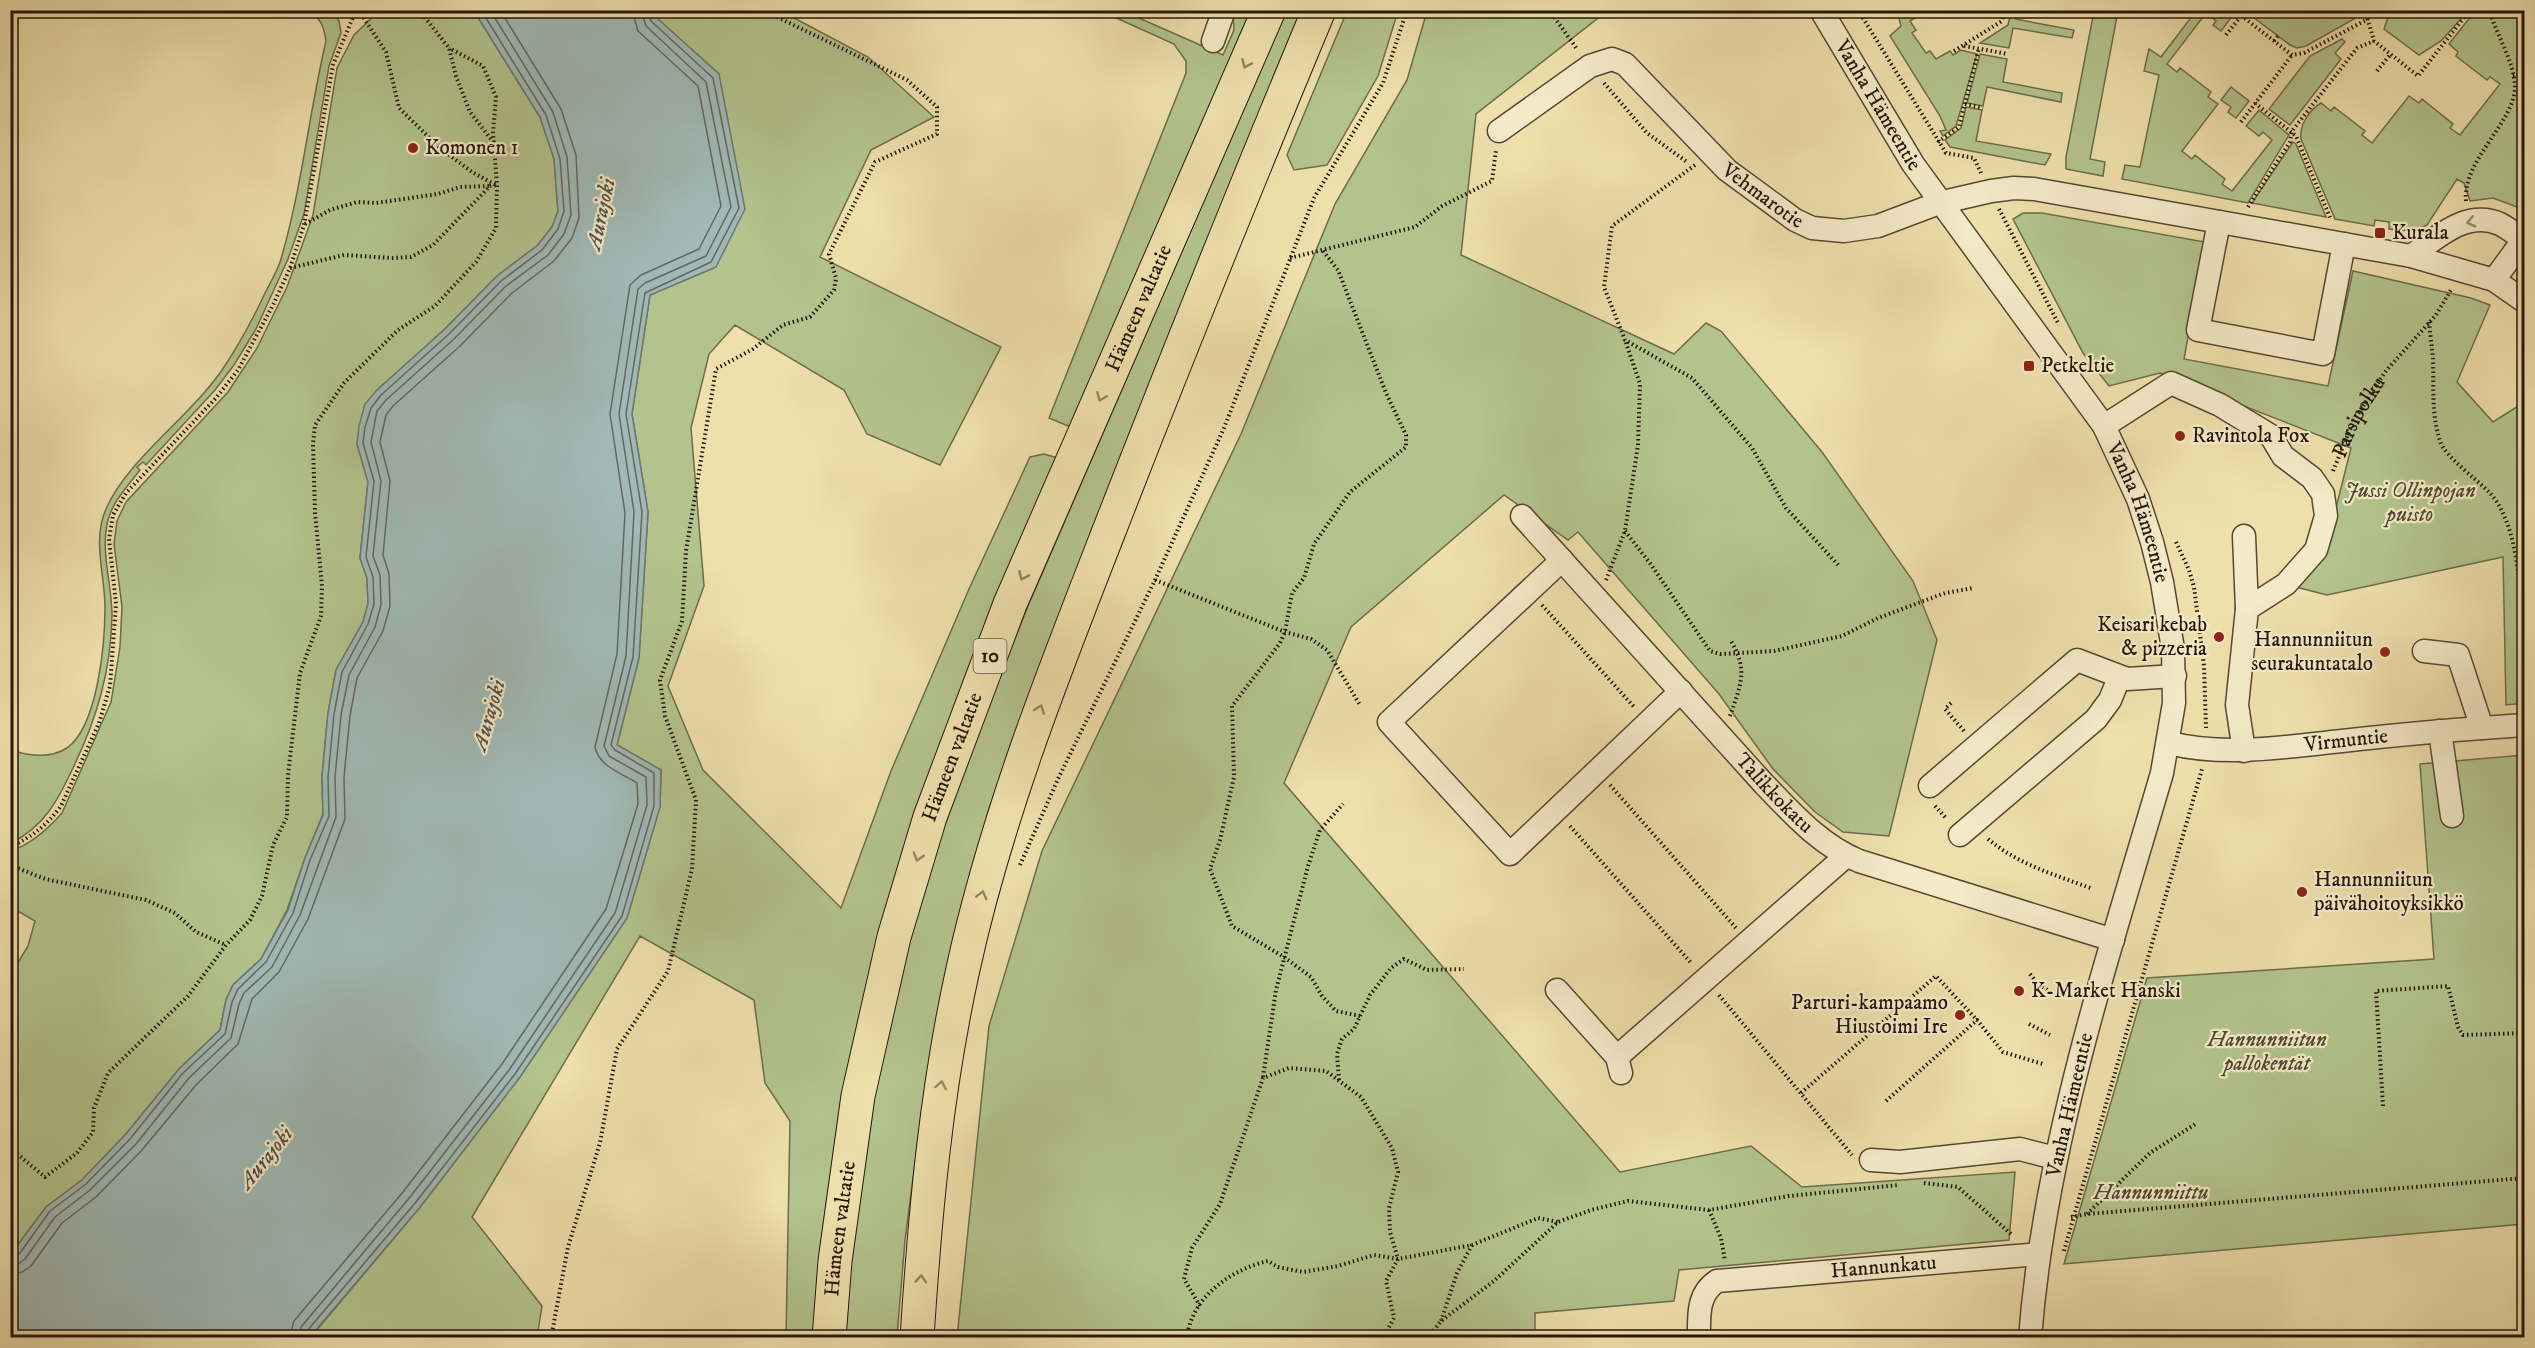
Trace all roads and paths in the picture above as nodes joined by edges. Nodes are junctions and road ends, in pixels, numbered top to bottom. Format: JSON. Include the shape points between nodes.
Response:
{"nodes":[{"id":1,"x":338,"y":10,"type":"edge"},
{"id":2,"x":366,"y":10,"type":"edge"},
{"id":3,"x":419,"y":10,"type":"edge"},
{"id":4,"x":776,"y":10,"type":"edge"},
{"id":5,"x":1224,"y":10,"type":"edge"},
{"id":6,"x":1269,"y":10,"type":"edge"},
{"id":7,"x":1319,"y":10,"type":"edge"},
{"id":8,"x":1407,"y":10,"type":"edge"},
{"id":9,"x":1821,"y":10,"type":"edge"},
{"id":10,"x":1858,"y":10,"type":"edge"},
{"id":11,"x":2004,"y":10,"type":"edge"},
{"id":12,"x":2234,"y":10,"type":"edge"},
{"id":13,"x":2366,"y":10,"type":"edge"},
{"id":14,"x":2470,"y":10,"type":"edge"},
{"id":15,"x":2489,"y":10,"type":"edge"},
{"id":16,"x":361,"y":14,"type":"junction"},
{"id":17,"x":2241,"y":16,"type":"junction"},
{"id":18,"x":353,"y":17,"type":"junction"},
{"id":19,"x":2368,"y":19,"type":"junction"},
{"id":20,"x":2226,"y":35,"type":"dead end"},
{"id":21,"x":2278,"y":36,"type":"dead end"},
{"id":22,"x":1212,"y":41,"type":"dead end"},
{"id":23,"x":2374,"y":41,"type":"junction"},
{"id":24,"x":2274,"y":42,"type":"junction"},
{"id":25,"x":1963,"y":45,"type":"junction"},
{"id":26,"x":449,"y":48,"type":"junction"},
{"id":27,"x":1979,"y":48,"type":"junction"},
{"id":28,"x":1954,"y":51,"type":"dead end"},
{"id":29,"x":2008,"y":54,"type":"dead end"},
{"id":30,"x":2292,"y":55,"type":"junction"},
{"id":31,"x":2391,"y":55,"type":"junction"},
{"id":32,"x":2377,"y":71,"type":"dead end"},
{"id":33,"x":2524,"y":72,"type":"edge"},
{"id":34,"x":2513,"y":76,"type":"junction"},
{"id":35,"x":1965,"y":104,"type":"junction"},
{"id":36,"x":2255,"y":104,"type":"junction"},
{"id":37,"x":1983,"y":108,"type":"dead end"},
{"id":38,"x":2241,"y":122,"type":"dead end"},
{"id":39,"x":1499,"y":130,"type":"joint"},
{"id":40,"x":2292,"y":131,"type":"junction"},
{"id":41,"x":1938,"y":142,"type":"junction"},
{"id":42,"x":494,"y":144,"type":"junction"},
{"id":43,"x":1974,"y":158,"type":"dead end"},
{"id":44,"x":1693,"y":167,"type":"dead end"},
{"id":45,"x":497,"y":185,"type":"junction"},
{"id":46,"x":490,"y":186,"type":"junction"},
{"id":47,"x":1939,"y":203,"type":"junction"},
{"id":48,"x":2247,"y":208,"type":"dead end"},
{"id":49,"x":2467,"y":209,"type":"dead end"},
{"id":50,"x":2219,"y":222,"type":"junction"},
{"id":51,"x":2006,"y":223,"type":"dead end"},
{"id":52,"x":2332,"y":224,"type":"dead end"},
{"id":53,"x":304,"y":225,"type":"junction"},
{"id":54,"x":2524,"y":240,"type":"edge"},
{"id":55,"x":2344,"y":244,"type":"junction"},
{"id":56,"x":1323,"y":251,"type":"junction"},
{"id":57,"x":2411,"y":256,"type":"junction"},
{"id":58,"x":1289,"y":259,"type":"junction"},
{"id":59,"x":290,"y":268,"type":"junction"},
{"id":60,"x":2494,"y":280,"type":"junction"},
{"id":61,"x":2454,"y":286,"type":"dead end"},
{"id":62,"x":2524,"y":302,"type":"edge"},
{"id":63,"x":2429,"y":322,"type":"junction"},
{"id":64,"x":2065,"y":335,"type":"dead end"},
{"id":65,"x":1625,"y":340,"type":"junction"},
{"id":66,"x":2103,"y":426,"type":"junction"},
{"id":67,"x":2323,"y":494,"type":"junction"},
{"id":68,"x":1522,"y":516,"type":"dead end"},
{"id":69,"x":1625,"y":531,"type":"junction"},
{"id":70,"x":2244,"y":536,"type":"dead end"},
{"id":71,"x":1562,"y":560,"type":"junction"},
{"id":72,"x":1840,"y":567,"type":"dead end"},
{"id":73,"x":1155,"y":580,"type":"junction"},
{"id":74,"x":1972,"y":588,"type":"dead end"},
{"id":75,"x":1529,"y":590,"type":"junction"},
{"id":76,"x":1599,"y":600,"type":"junction"},
{"id":77,"x":2247,"y":609,"type":"junction"},
{"id":78,"x":2524,"y":629,"type":"edge"},
{"id":79,"x":1286,"y":632,"type":"junction"},
{"id":80,"x":1731,"y":641,"type":"dead end"},
{"id":81,"x":2424,"y":651,"type":"dead end"},
{"id":82,"x":1738,"y":653,"type":"junction"},
{"id":83,"x":2175,"y":676,"type":"junction"},
{"id":84,"x":2119,"y":678,"type":"junction"},
{"id":85,"x":1681,"y":691,"type":"junction"},
{"id":86,"x":1951,"y":703,"type":"dead end"},
{"id":87,"x":1360,"y":705,"type":"dead end"},
{"id":88,"x":1648,"y":722,"type":"junction"},
{"id":89,"x":2524,"y":725,"type":"edge"},
{"id":90,"x":2482,"y":728,"type":"junction"},
{"id":91,"x":1962,"y":729,"type":"dead end"},
{"id":92,"x":2440,"y":731,"type":"junction"},
{"id":93,"x":1723,"y":738,"type":"junction"},
{"id":94,"x":2169,"y":743,"type":"junction"},
{"id":95,"x":2244,"y":751,"type":"junction"},
{"id":96,"x":1598,"y":771,"type":"junction"},
{"id":97,"x":2201,"y":777,"type":"dead end"},
{"id":98,"x":1931,"y":794,"type":"joint"},
{"id":99,"x":1343,"y":804,"type":"dead end"},
{"id":100,"x":1556,"y":811,"type":"junction"},
{"id":101,"x":2452,"y":816,"type":"dead end"},
{"id":102,"x":1966,"y":830,"type":"junction"},
{"id":103,"x":10,"y":847,"type":"edge"},
{"id":104,"x":1846,"y":856,"type":"junction"},
{"id":105,"x":10,"y":865,"type":"edge"},
{"id":106,"x":1018,"y":872,"type":"dead end"},
{"id":107,"x":2093,"y":889,"type":"dead end"},
{"id":108,"x":2113,"y":940,"type":"junction"},
{"id":109,"x":1748,"y":942,"type":"junction"},
{"id":110,"x":226,"y":945,"type":"junction"},
{"id":111,"x":1284,"y":957,"type":"junction"},
{"id":112,"x":1464,"y":969,"type":"dead end"},
{"id":113,"x":2030,"y":974,"type":"dead end"},
{"id":114,"x":1706,"y":979,"type":"junction"},
{"id":115,"x":1557,"y":990,"type":"dead end"},
{"id":116,"x":2060,"y":997,"type":"dead end"},
{"id":117,"x":1360,"y":1016,"type":"junction"},
{"id":118,"x":1977,"y":1020,"type":"junction"},
{"id":119,"x":2030,"y":1024,"type":"dead end"},
{"id":120,"x":2524,"y":1033,"type":"edge"},
{"id":121,"x":2050,"y":1035,"type":"dead end"},
{"id":122,"x":2043,"y":1064,"type":"dead end"},
{"id":123,"x":1263,"y":1078,"type":"junction"},
{"id":124,"x":1339,"y":1081,"type":"junction"},
{"id":125,"x":1801,"y":1093,"type":"junction"},
{"id":126,"x":1886,"y":1101,"type":"dead end"},
{"id":127,"x":2384,"y":1106,"type":"dead end"},
{"id":128,"x":2197,"y":1123,"type":"dead end"},
{"id":129,"x":10,"y":1148,"type":"edge"},
{"id":130,"x":2055,"y":1158,"type":"junction"},
{"id":131,"x":1871,"y":1160,"type":"joint"},
{"id":132,"x":2524,"y":1178,"type":"edge"},
{"id":133,"x":1915,"y":1184,"type":"dead end"},
{"id":134,"x":1904,"y":1185,"type":"dead end"},
{"id":135,"x":1709,"y":1210,"type":"junction"},
{"id":136,"x":2087,"y":1214,"type":"junction"},
{"id":137,"x":2072,"y":1217,"type":"junction"},
{"id":138,"x":1558,"y":1222,"type":"junction"},
{"id":139,"x":2013,"y":1236,"type":"dead end"},
{"id":140,"x":1472,"y":1245,"type":"junction"},
{"id":141,"x":2039,"y":1254,"type":"junction"},
{"id":142,"x":1398,"y":1259,"type":"junction"},
{"id":143,"x":2061,"y":1262,"type":"dead end"},
{"id":144,"x":1728,"y":1274,"type":"junction"},
{"id":145,"x":1200,"y":1306,"type":"junction"},
{"id":146,"x":1441,"y":1322,"type":"junction"},
{"id":147,"x":551,"y":1338,"type":"edge"},
{"id":148,"x":829,"y":1338,"type":"edge"},
{"id":149,"x":917,"y":1338,"type":"edge"},
{"id":150,"x":1186,"y":1338,"type":"edge"},
{"id":151,"x":1383,"y":1338,"type":"edge"},
{"id":152,"x":1428,"y":1338,"type":"edge"},
{"id":153,"x":1699,"y":1338,"type":"edge"},
{"id":154,"x":2030,"y":1338,"type":"edge"}],
"edges":[{"from":1,"to":18,"type":"path"},
{"from":2,"to":16,"type":"path"},
{"from":3,"to":26,"type":"path"},
{"from":4,"to":147,"type":"path","via":[[775,16],[907,80],[937,107],[937,134],[875,162],[829,254],[836,278],[834,290],[810,317],[783,325],[753,349],[716,369],[686,551],[682,621],[660,680],[665,716],[696,800],[692,869],[668,971],[617,1049],[600,1143],[568,1247]]},
{"from":5,"to":22,"type":"street"},
{"from":6,"to":148,"type":"highway","name":"Hämeen valtatie","number":"10","one_way":true,"via":[[1010,603],[930,817],[894,936],[858,1096],[835,1261]]},
{"from":149,"to":7,"type":"highway","one_way":true,"via":[[936,1116],[963,969],[992,855],[1022,756],[1069,631]]},
{"from":8,"to":58,"type":"path","via":[[1383,83],[1314,198]]},
{"from":9,"to":47,"type":"street","name":"Vanha Hämeentie"},
{"from":10,"to":41,"type":"path"},
{"from":11,"to":25,"type":"path","via":[[2002,21]]},
{"from":12,"to":17,"type":"path"},
{"from":13,"to":19,"type":"path"},
{"from":14,"to":31,"type":"path","via":[[2418,76]]},
{"from":15,"to":34,"type":"path"},
{"from":16,"to":18,"type":"path"},
{"from":16,"to":45,"type":"path","via":[[386,52],[399,108],[440,148]]},
{"from":17,"to":20,"type":"path"},
{"from":17,"to":24,"type":"path"},
{"from":18,"to":53,"type":"path","via":[[333,65]]},
{"from":19,"to":23,"type":"path"},
{"from":19,"to":30,"type":"path","via":[[2304,53]]},
{"from":21,"to":24,"type":"path"},
{"from":23,"to":31,"type":"path"},
{"from":23,"to":40,"type":"path","via":[[2357,48]]},
{"from":24,"to":30,"type":"path"},
{"from":25,"to":27,"type":"path"},
{"from":25,"to":28,"type":"path"},
{"from":26,"to":42,"type":"path","via":[[470,112]]},
{"from":26,"to":42,"type":"path","via":[[483,66],[496,97]]},
{"from":27,"to":29,"type":"path"},
{"from":27,"to":35,"type":"path"},
{"from":30,"to":36,"type":"path"},
{"from":31,"to":32,"type":"path"},
{"from":33,"to":34,"type":"path"},
{"from":34,"to":49,"type":"path","via":[[2512,100],[2469,178]]},
{"from":35,"to":37,"type":"path"},
{"from":35,"to":41,"type":"path","via":[[1959,127]]},
{"from":36,"to":38,"type":"path"},
{"from":36,"to":40,"type":"path"},
{"from":39,"to":47,"type":"street","name":"Vehmarotie","via":[[1590,66],[1612,59],[1625,64],[1727,170],[1812,228],[1844,231],[1878,226]]},
{"from":39,"to":56,"type":"path","via":[[1492,181],[1442,206],[1415,227]]},
{"from":40,"to":48,"type":"path","via":[[2290,142]]},
{"from":40,"to":52,"type":"path"},
{"from":41,"to":43,"type":"path","via":[[1946,153]]},
{"from":42,"to":45,"type":"path"},
{"from":44,"to":65,"type":"path","via":[[1612,226],[1604,287]]},
{"from":45,"to":46,"type":"path"},
{"from":45,"to":110,"type":"path","via":[[496,228],[477,262],[435,306],[398,330],[344,383],[315,425],[321,616],[300,673],[287,817],[273,845],[262,896],[250,920]]},
{"from":46,"to":53,"type":"path","via":[[376,203],[357,202],[330,210]]},
{"from":46,"to":59,"type":"path","via":[[433,245],[411,257],[344,255]]},
{"from":47,"to":50,"type":"street","via":[[1991,191],[2034,189]]},
{"from":47,"to":66,"type":"street","name":"Vanha Hämeentie"},
{"from":50,"to":55,"type":"street"},
{"from":50,"to":55,"type":"street","via":[[2198,330],[2323,354]]},
{"from":51,"to":64,"type":"path"},
{"from":53,"to":59,"type":"path"},
{"from":54,"to":57,"type":"street","one_way":true,"via":[[2500,224],[2472,220],[2455,226]]},
{"from":54,"to":60,"type":"street"},
{"from":55,"to":57,"type":"street"},
{"from":56,"to":58,"type":"path"},
{"from":56,"to":79,"type":"path","via":[[1338,270],[1406,435],[1406,447],[1350,492],[1314,544],[1304,578],[1292,593]]},
{"from":57,"to":60,"type":"street"},
{"from":58,"to":73,"type":"path","via":[[1224,428]]},
{"from":59,"to":103,"type":"path","via":[[237,370],[216,398],[126,493],[113,515],[109,539],[116,604],[113,655],[110,686],[99,723],[61,806],[27,840]]},
{"from":60,"to":62,"type":"street"},
{"from":61,"to":63,"type":"path","name":"Parsipolku"},
{"from":63,"to":67,"type":"path","name":"Parsipolku","via":[[2385,372],[2354,420]]},
{"from":63,"to":78,"type":"path","via":[[2433,405],[2441,443],[2503,511],[2511,536]]},
{"from":65,"to":69,"type":"path","via":[[1640,384],[1638,445]]},
{"from":65,"to":72,"type":"path","via":[[1692,378],[1752,448],[1786,508]]},
{"from":66,"to":67,"type":"street","via":[[2170,383],[2220,405],[2271,436],[2283,456],[2312,478]]},
{"from":66,"to":83,"type":"street","name":"Vanha Hämeentie","via":[[2138,499],[2152,542],[2168,617]]},
{"from":67,"to":77,"type":"street","via":[[2325,516],[2316,550],[2286,584]]},
{"from":68,"to":71,"type":"street","name":"Talikkokatu"},
{"from":69,"to":76,"type":"path"},
{"from":69,"to":82,"type":"path","via":[[1710,651]]},
{"from":70,"to":77,"type":"street"},
{"from":71,"to":75,"type":"street"},
{"from":71,"to":76,"type":"street","name":"Talikkokatu"},
{"from":73,"to":79,"type":"path"},
{"from":73,"to":106,"type":"path","via":[[1058,779]]},
{"from":74,"to":82,"type":"path","via":[[1945,593],[1842,636],[1774,651]]},
{"from":75,"to":88,"type":"path"},
{"from":75,"to":100,"type":"street","via":[[1389,722],[1510,855]]},
{"from":76,"to":85,"type":"street","name":"Talikkokatu"},
{"from":77,"to":95,"type":"street","via":[[2237,705]]},
{"from":79,"to":87,"type":"path","via":[[1311,639],[1327,650]]},
{"from":79,"to":111,"type":"path","via":[[1232,706],[1233,777],[1210,869],[1232,926]]},
{"from":80,"to":82,"type":"path"},
{"from":81,"to":90,"type":"street","via":[[2458,655]]},
{"from":82,"to":93,"type":"path","via":[[1743,676]]},
{"from":83,"to":84,"type":"street"},
{"from":83,"to":94,"type":"street","name":"Vanha Hämeentie"},
{"from":84,"to":98,"type":"street","via":[[2076,660]]},
{"from":84,"to":102,"type":"street","via":[[2096,719]]},
{"from":85,"to":88,"type":"street"},
{"from":85,"to":93,"type":"street","name":"Talikkokatu"},
{"from":86,"to":91,"type":"path","via":[[1945,709]]},
{"from":88,"to":96,"type":"street"},
{"from":89,"to":90,"type":"street","name":"Virmuntie"},
{"from":90,"to":92,"type":"street","name":"Virmuntie"},
{"from":92,"to":95,"type":"street","name":"Virmuntie"},
{"from":92,"to":101,"type":"street"},
{"from":93,"to":104,"type":"street","name":"Talikkokatu","via":[[1803,824]]},
{"from":94,"to":95,"type":"street","name":"Virmuntie","via":[[2205,750]]},
{"from":94,"to":108,"type":"street","name":"Vanha Hämeentie"},
{"from":96,"to":100,"type":"street"},
{"from":96,"to":109,"type":"path"},
{"from":97,"to":137,"type":"path"},
{"from":98,"to":102,"type":"path"},
{"from":99,"to":111,"type":"path","via":[[1320,830]]},
{"from":100,"to":114,"type":"path"},
{"from":102,"to":107,"type":"path","via":[[2010,856]]},
{"from":104,"to":108,"type":"street","name":"Talikkokatu"},
{"from":104,"to":109,"type":"street"},
{"from":105,"to":110,"type":"path","via":[[45,879],[146,900],[175,913],[196,932]]},
{"from":108,"to":130,"type":"street","name":"Vanha Hämeentie"},
{"from":109,"to":114,"type":"street"},
{"from":110,"to":129,"type":"path","via":[[189,996],[108,1073],[94,1108],[93,1132],[77,1153],[45,1177]]},
{"from":111,"to":117,"type":"path","via":[[1311,977],[1336,1011]]},
{"from":111,"to":123,"type":"path"},
{"from":112,"to":117,"type":"path","via":[[1427,970],[1404,959],[1391,968],[1370,995]]},
{"from":113,"to":116,"type":"path","via":[[2039,986]]},
{"from":114,"to":115,"type":"street","via":[[1619,1065]]},
{"from":114,"to":125,"type":"path"},
{"from":117,"to":124,"type":"path","via":[[1337,1054]]},
{"from":118,"to":122,"type":"path","via":[[2003,1052]]},
{"from":118,"to":125,"type":"path","via":[[1936,976]]},
{"from":118,"to":126,"type":"path"},
{"from":119,"to":121,"type":"path"},
{"from":120,"to":127,"type":"path","via":[[2463,1035],[2448,986],[2376,991]]},
{"from":123,"to":124,"type":"path","via":[[1289,1068],[1326,1071]]},
{"from":123,"to":145,"type":"path","via":[[1220,1204],[1192,1248],[1184,1279]]},
{"from":124,"to":142,"type":"path","via":[[1360,1097],[1392,1148],[1398,1172],[1389,1208],[1390,1232]]},
{"from":125,"to":131,"type":"path","via":[[1861,1165]]},
{"from":128,"to":136,"type":"path","via":[[2150,1153]]},
{"from":130,"to":131,"type":"street","via":[[2020,1149],[1900,1162]]},
{"from":130,"to":141,"type":"street","name":"Vanha Hämeentie"},
{"from":132,"to":136,"type":"path"},
{"from":133,"to":139,"type":"path","via":[[1958,1187]]},
{"from":134,"to":135,"type":"path","via":[[1789,1196]]},
{"from":135,"to":138,"type":"path","via":[[1628,1201]]},
{"from":135,"to":144,"type":"path","via":[[1721,1238]]},
{"from":136,"to":137,"type":"path"},
{"from":137,"to":143,"type":"path"},
{"from":138,"to":140,"type":"path","via":[[1538,1218]]},
{"from":138,"to":146,"type":"path","via":[[1494,1281]]},
{"from":140,"to":142,"type":"path"},
{"from":140,"to":146,"type":"path","via":[[1457,1273]]},
{"from":141,"to":144,"type":"street","name":"Hannunkatu"},
{"from":141,"to":154,"type":"street","name":"Vanha Hämeentie"},
{"from":142,"to":145,"type":"path","via":[[1374,1255],[1303,1272],[1268,1261],[1254,1264],[1232,1274]]},
{"from":142,"to":151,"type":"path","via":[[1386,1281],[1394,1318]]},
{"from":144,"to":153,"type":"street","via":[[1712,1284],[1703,1296]]},
{"from":145,"to":150,"type":"path"},
{"from":146,"to":152,"type":"path"}]}
